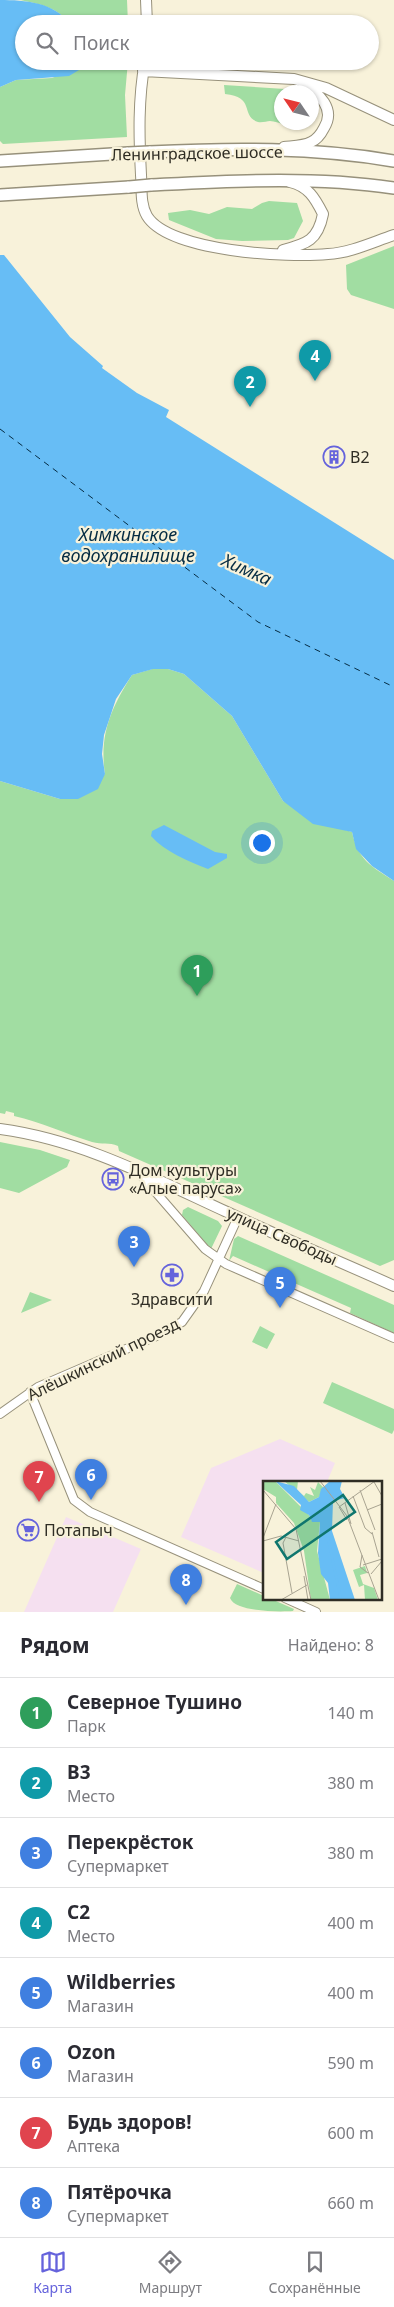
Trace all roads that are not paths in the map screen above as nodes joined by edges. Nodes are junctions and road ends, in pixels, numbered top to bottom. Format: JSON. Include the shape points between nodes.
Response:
{"nodes":[{"id":1,"x":146,"y":0,"type":"edge"},
{"id":2,"x":147,"y":15,"type":"edge"},
{"id":3,"x":143,"y":70,"type":"edge"},
{"id":4,"x":190,"y":70,"type":"edge"},
{"id":5,"x":294,"y":79,"type":"junction"},
{"id":6,"x":394,"y":120,"type":"edge"},
{"id":7,"x":271,"y":149,"type":"junction"},
{"id":8,"x":0,"y":161,"type":"edge"},
{"id":9,"x":394,"y":161,"type":"edge"},
{"id":10,"x":283,"y":180,"type":"junction"},
{"id":11,"x":394,"y":188,"type":"edge"},
{"id":12,"x":0,"y":195,"type":"edge"},
{"id":13,"x":394,"y":236,"type":"edge"},
{"id":14,"x":275,"y":253,"type":"junction"},
{"id":15,"x":0,"y":1129,"type":"edge"},
{"id":16,"x":136,"y":1169,"type":"junction"},
{"id":17,"x":238,"y":1217,"type":"junction"},
{"id":18,"x":220,"y":1259,"type":"junction"},
{"id":19,"x":394,"y":1286,"type":"edge"},
{"id":20,"x":394,"y":1338,"type":"edge"},
{"id":21,"x":30,"y":1392,"type":"junction"},
{"id":22,"x":0,"y":1414,"type":"edge"},
{"id":23,"x":263,"y":1589,"type":"edge"},
{"id":24,"x":289,"y":1600,"type":"edge"},
{"id":25,"x":316,"y":1612,"type":"edge"}],
"edges":[{"from":1,"to":2,"type":"street"},
{"from":3,"to":14,"type":"street","via":[[138,111],[142,203],[148,218],[177,236],[217,248]]},
{"from":4,"to":5,"type":"street"},
{"from":5,"to":6,"type":"street","via":[[326,88]]},
{"from":5,"to":7,"type":"street","via":[[323,99],[328,108],[326,124],[310,143]]},
{"from":7,"to":8,"type":"main road","name":"Ленинградское шоссе","bridge":true},
{"from":7,"to":9,"type":"main road","name":"Ленинградское шоссе"},
{"from":10,"to":11,"type":"main road","name":"Ленинградское шоссе","via":[[318,180]]},
{"from":10,"to":12,"type":"main road","name":"Ленинградское шоссе","bridge":true},
{"from":10,"to":14,"type":"street","via":[[306,188],[315,197],[323,214],[317,233],[311,240]]},
{"from":13,"to":14,"type":"street","via":[[330,254]]},
{"from":15,"to":16,"type":"street","name":"улица Свободы","via":[[79,1147]]},
{"from":16,"to":17,"type":"street","name":"улица Свободы"},
{"from":16,"to":18,"type":"street","via":[[210,1254]]},
{"from":17,"to":18,"type":"street","name":"Алёшкинский проезд"},
{"from":17,"to":19,"type":"street","name":"улица Свободы"},
{"from":18,"to":20,"type":"street"},
{"from":18,"to":21,"type":"street","name":"Алёшкинский проезд","via":[[191,1312],[176,1327]]},
{"from":21,"to":22,"type":"street","name":"Алёшкинский проезд"},
{"from":21,"to":23,"type":"street","via":[[74,1500],[90,1512]]},
{"from":24,"to":25,"type":"street"}]}
